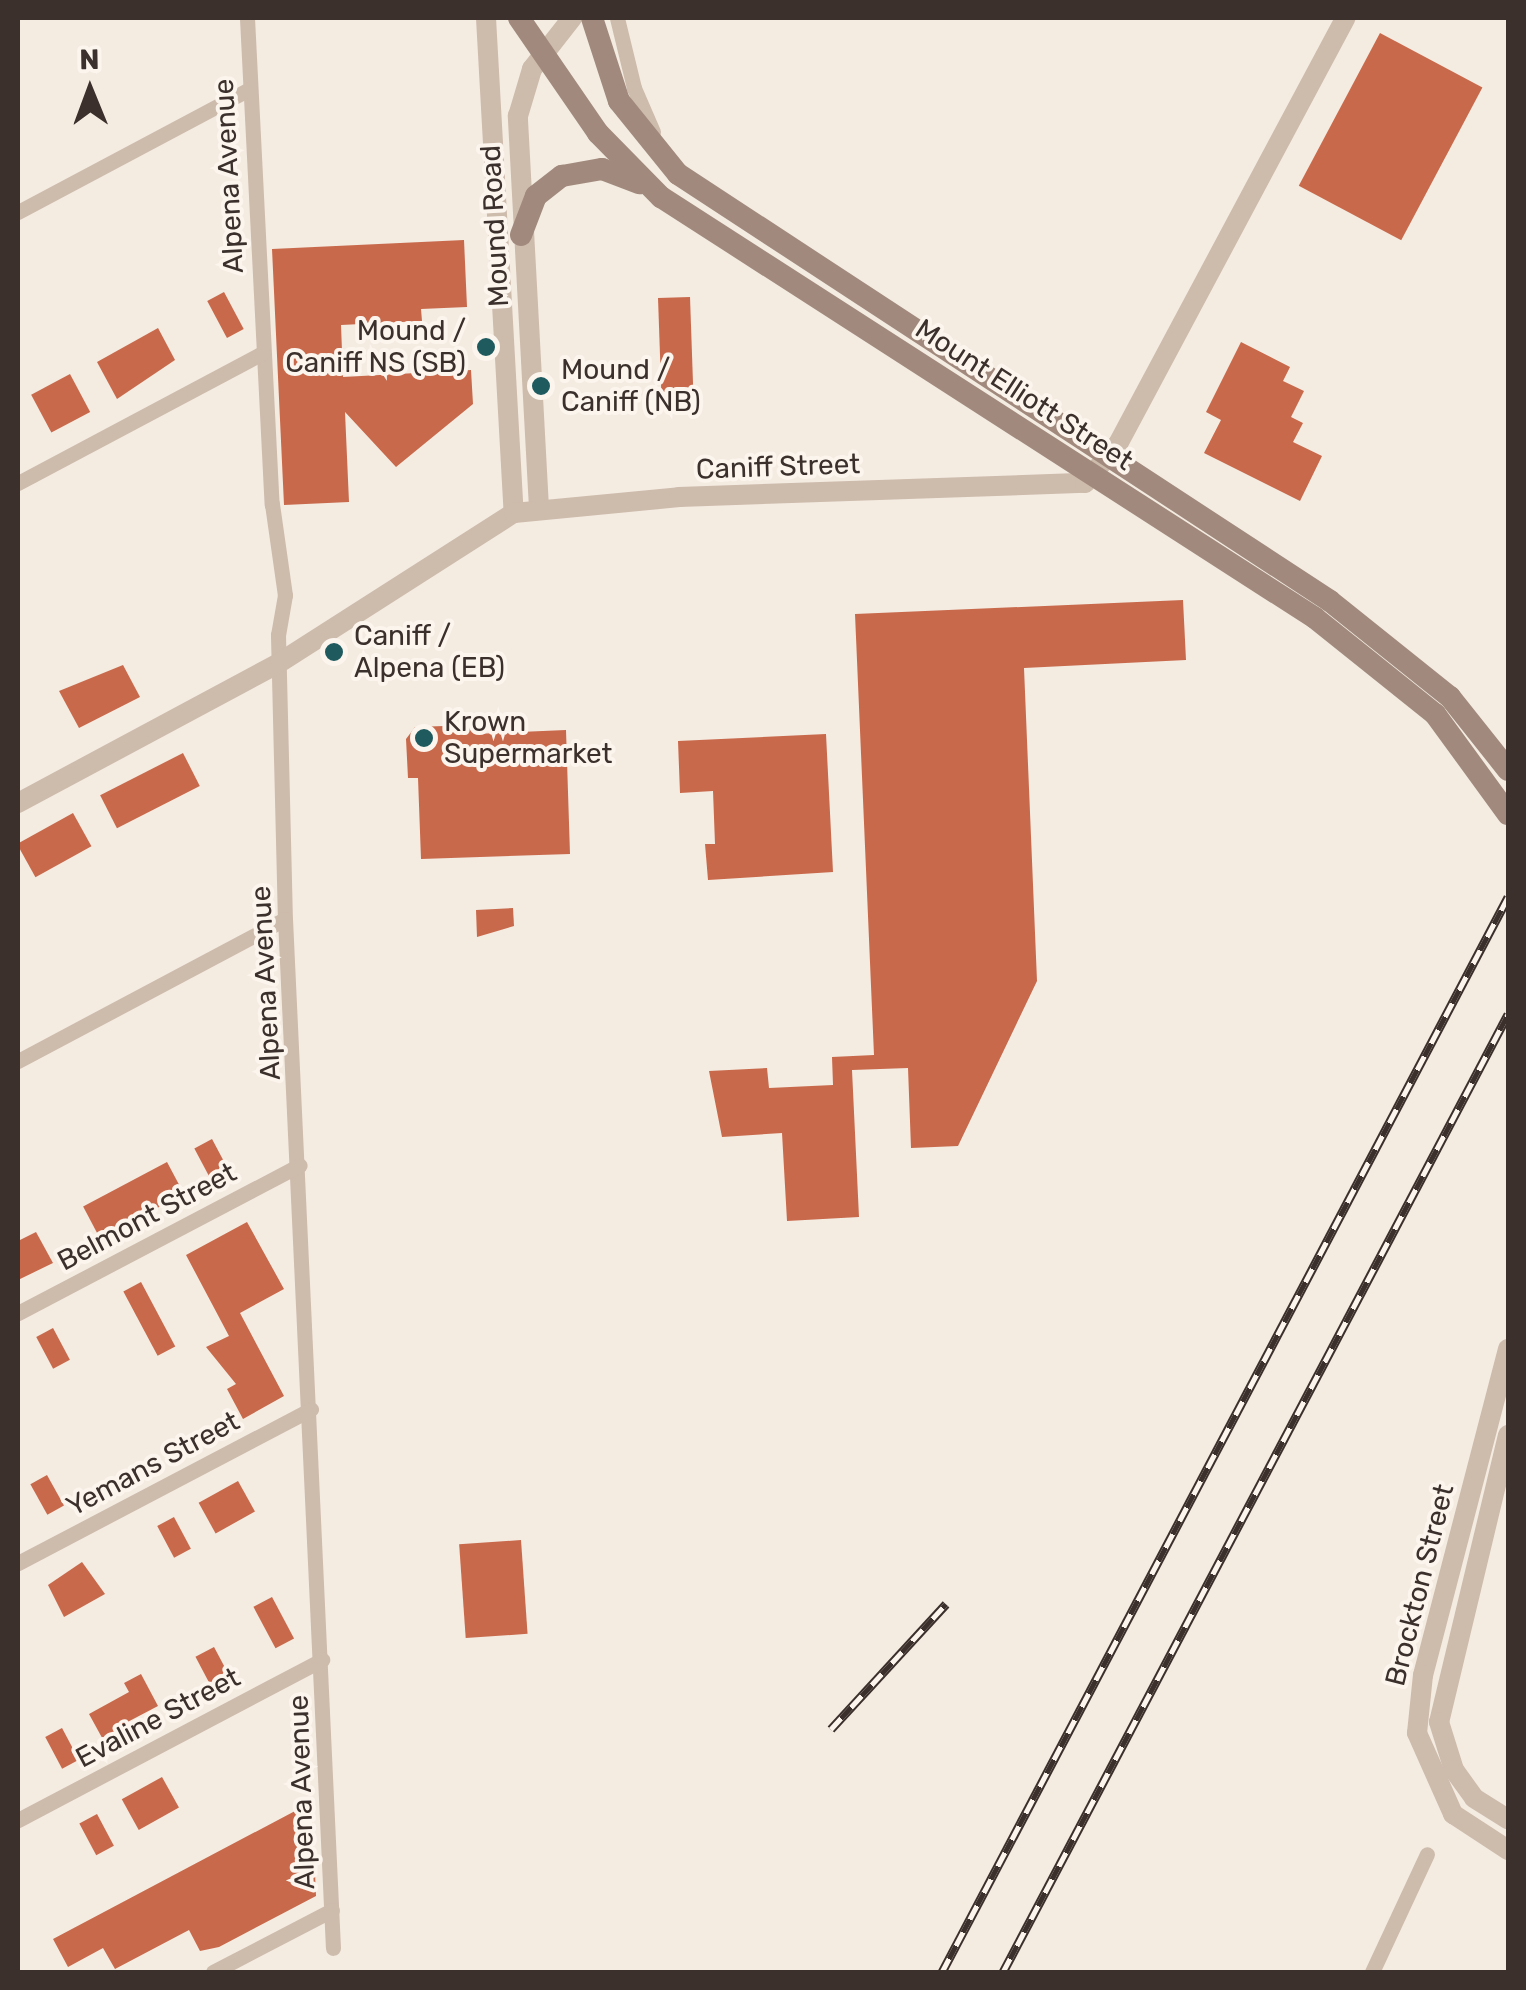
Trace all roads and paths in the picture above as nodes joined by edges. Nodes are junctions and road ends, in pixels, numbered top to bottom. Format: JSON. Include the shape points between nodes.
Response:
{"nodes":[{"id":1,"x":247,"y":18,"type":"edge"},
{"id":2,"x":486,"y":18,"type":"edge"},
{"id":3,"x":519,"y":18,"type":"edge"},
{"id":4,"x":572,"y":18,"type":"edge"},
{"id":5,"x":592,"y":18,"type":"edge"},
{"id":6,"x":617,"y":18,"type":"edge"},
{"id":7,"x":1344,"y":18,"type":"edge"},
{"id":8,"x":542,"y":52,"type":"junction"},
{"id":9,"x":249,"y":89,"type":"junction"},
{"id":10,"x":678,"y":174,"type":"junction"},
{"id":11,"x":661,"y":197,"type":"junction"},
{"id":12,"x":18,"y":212,"type":"edge"},
{"id":13,"x":521,"y":235,"type":"junction"},
{"id":14,"x":264,"y":353,"type":"junction"},
{"id":15,"x":1005,"y":405,"type":"junction"},
{"id":16,"x":18,"y":483,"type":"edge"},
{"id":17,"x":539,"y":508,"type":"junction"},
{"id":18,"x":514,"y":514,"type":"junction"},
{"id":19,"x":279,"y":663,"type":"junction"},
{"id":20,"x":1508,"y":770,"type":"edge"},
{"id":21,"x":18,"y":803,"type":"edge"},
{"id":22,"x":1508,"y":814,"type":"edge"},
{"id":23,"x":285,"y":919,"type":"junction"},
{"id":24,"x":18,"y":1062,"type":"edge"},
{"id":25,"x":300,"y":1165,"type":"junction"},
{"id":26,"x":18,"y":1314,"type":"edge"},
{"id":27,"x":1508,"y":1350,"type":"edge"},
{"id":28,"x":311,"y":1409,"type":"junction"},
{"id":29,"x":1508,"y":1436,"type":"edge"},
{"id":30,"x":18,"y":1563,"type":"edge"},
{"id":31,"x":322,"y":1660,"type":"junction"},
{"id":32,"x":1508,"y":1819,"type":"edge"},
{"id":33,"x":18,"y":1820,"type":"edge"},
{"id":34,"x":1508,"y":1850,"type":"edge"},
{"id":35,"x":1427,"y":1854,"type":"dead end"},
{"id":36,"x":332,"y":1910,"type":"junction"},
{"id":37,"x":333,"y":1948,"type":"dead end"},
{"id":38,"x":213,"y":1972,"type":"edge"},
{"id":39,"x":1372,"y":1972,"type":"edge"}],
"edges":[{"from":1,"to":9,"type":"street","name":"Alpena Avenue"},
{"from":2,"to":18,"type":"street","name":"Mound Road"},
{"from":3,"to":8,"type":"main road","name":"Mount Elliott Street"},
{"from":4,"to":8,"type":"street","name":"Mound Road"},
{"from":5,"to":10,"type":"main road","name":"Mount Elliott Street","via":[[619,101]]},
{"from":6,"to":10,"type":"street","via":[[639,100]]},
{"from":7,"to":17,"type":"street","name":"Caniff Street","via":[[1118,444],[1085,483]]},
{"from":8,"to":11,"type":"main road","name":"Mount Elliott Street","via":[[598,132]]},
{"from":8,"to":13,"type":"street","name":"Mound Road","via":[[518,116]]},
{"from":9,"to":12,"type":"street"},
{"from":9,"to":14,"type":"street","name":"Alpena Avenue"},
{"from":10,"to":15,"type":"main road","name":"Mount Elliott Street"},
{"from":11,"to":13,"type":"main road","via":[[602,169],[572,172],[536,196]]},
{"from":11,"to":15,"type":"main road","name":"Mount Elliott Street"},
{"from":13,"to":17,"type":"street","name":"Mound Road"},
{"from":14,"to":16,"type":"street"},
{"from":14,"to":19,"type":"street","name":"Alpena Avenue","via":[[285,595]]},
{"from":15,"to":20,"type":"main road","name":"Mount Elliott Street","via":[[1388,644],[1450,697]]},
{"from":15,"to":22,"type":"main road","name":"Mount Elliott Street","via":[[1373,660],[1435,714]]},
{"from":17,"to":18,"type":"street","name":"Caniff Street"},
{"from":18,"to":19,"type":"street","name":"Caniff Street"},
{"from":19,"to":21,"type":"street","name":"Caniff Street"},
{"from":19,"to":23,"type":"street","name":"Alpena Avenue"},
{"from":23,"to":24,"type":"street"},
{"from":23,"to":25,"type":"street","name":"Alpena Avenue"},
{"from":25,"to":26,"type":"street","name":"Belmont Street"},
{"from":25,"to":28,"type":"street","name":"Alpena Avenue"},
{"from":27,"to":34,"type":"street","name":"Brockton Street","via":[[1418,1705],[1424,1758],[1439,1794],[1464,1826]]},
{"from":28,"to":30,"type":"street","name":"Yemans Street"},
{"from":28,"to":31,"type":"street","name":"Alpena Avenue"},
{"from":29,"to":32,"type":"street","name":"Brockton Street","via":[[1441,1700],[1444,1743],[1474,1798]]},
{"from":31,"to":33,"type":"street","name":"Evaline Street"},
{"from":31,"to":36,"type":"street","name":"Alpena Avenue"},
{"from":35,"to":39,"type":"street"},
{"from":36,"to":37,"type":"street","name":"Alpena Avenue"},
{"from":36,"to":38,"type":"street"}]}
